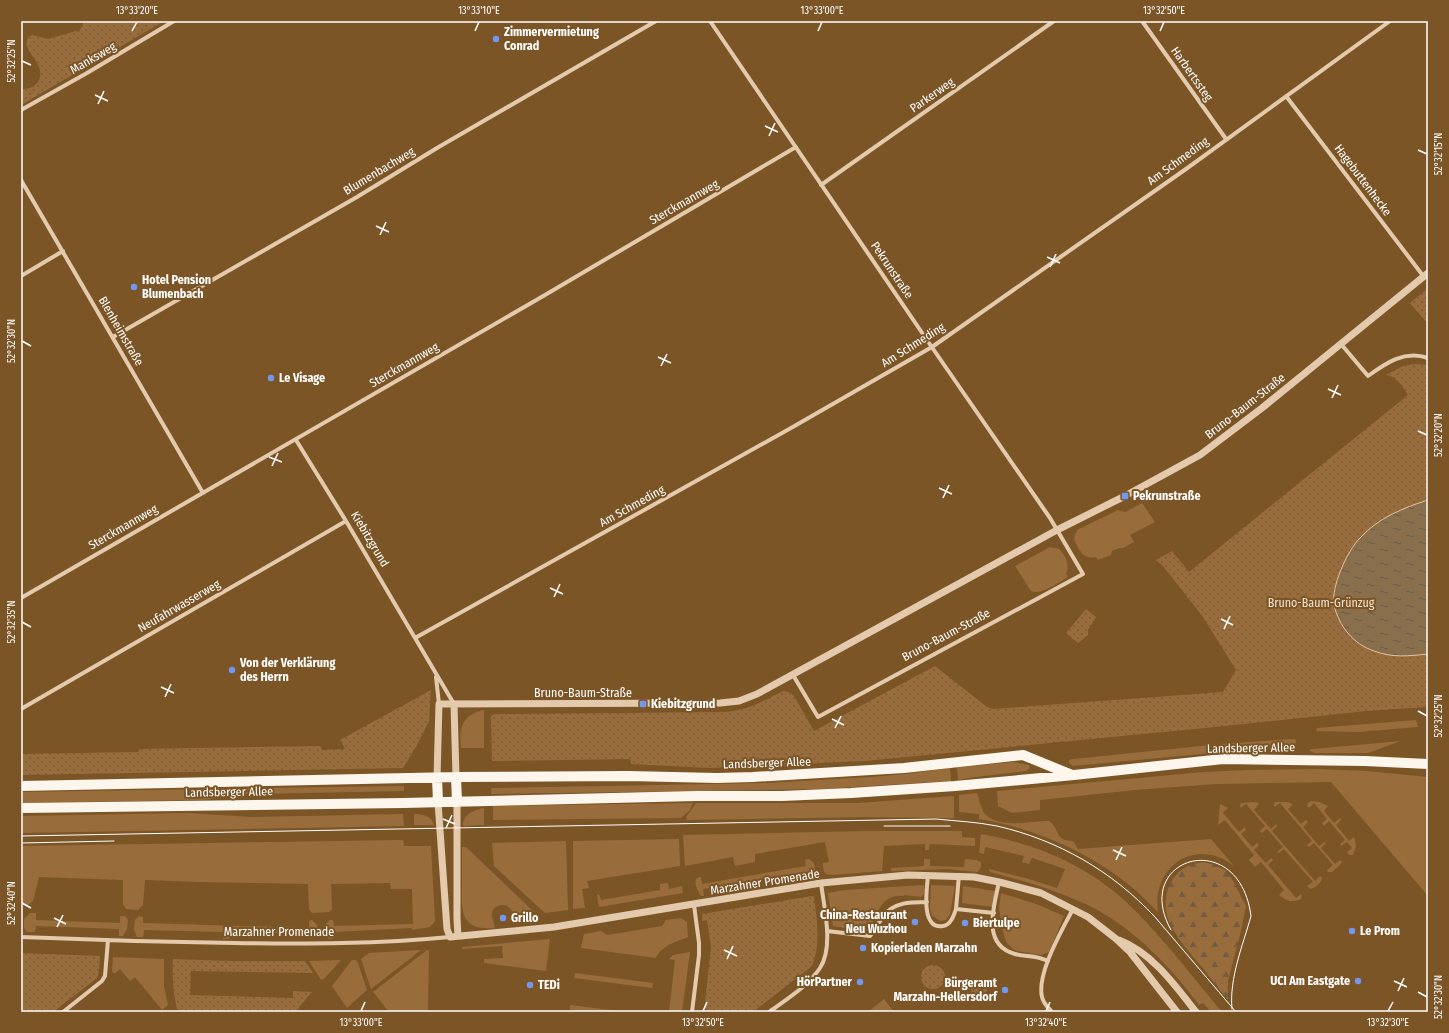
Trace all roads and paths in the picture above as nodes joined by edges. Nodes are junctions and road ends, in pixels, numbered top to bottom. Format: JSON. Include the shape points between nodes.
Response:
{"nodes":[{"id":1,"x":174,"y":21,"type":"edge"},
{"id":2,"x":656,"y":21,"type":"edge"},
{"id":3,"x":711,"y":21,"type":"edge"},
{"id":4,"x":1054,"y":21,"type":"edge"},
{"id":5,"x":1142,"y":21,"type":"edge"},
{"id":6,"x":1390,"y":21,"type":"edge"},
{"id":7,"x":1286,"y":96,"type":"junction"},
{"id":8,"x":21,"y":110,"type":"edge"},
{"id":9,"x":1226,"y":139,"type":"junction"},
{"id":10,"x":796,"y":147,"type":"junction"},
{"id":11,"x":21,"y":180,"type":"edge"},
{"id":12,"x":821,"y":185,"type":"junction"},
{"id":13,"x":63,"y":251,"type":"junction"},
{"id":14,"x":1426,"y":275,"type":"edge"},
{"id":15,"x":21,"y":276,"type":"edge"},
{"id":16,"x":113,"y":337,"type":"junction"},
{"id":17,"x":1341,"y":344,"type":"junction"},
{"id":18,"x":932,"y":347,"type":"junction"},
{"id":19,"x":1428,"y":358,"type":"edge"},
{"id":20,"x":296,"y":440,"type":"junction"},
{"id":21,"x":203,"y":493,"type":"junction"},
{"id":22,"x":346,"y":521,"type":"junction"},
{"id":23,"x":1057,"y":530,"type":"junction"},
{"id":24,"x":21,"y":598,"type":"edge"},
{"id":25,"x":415,"y":638,"type":"junction"},
{"id":26,"x":435,"y":672,"type":"junction"},
{"id":27,"x":793,"y":675,"type":"junction"},
{"id":28,"x":440,"y":704,"type":"junction"},
{"id":29,"x":454,"y":704,"type":"junction"},
{"id":30,"x":21,"y":709,"type":"edge"},
{"id":31,"x":1428,"y":764,"type":"edge"},
{"id":32,"x":1074,"y":775,"type":"junction"},
{"id":33,"x":438,"y":778,"type":"junction"},
{"id":34,"x":456,"y":778,"type":"junction"},
{"id":35,"x":21,"y":786,"type":"edge"},
{"id":36,"x":438,"y":802,"type":"junction"},
{"id":37,"x":457,"y":802,"type":"junction"},
{"id":38,"x":21,"y":808,"type":"edge"},
{"id":39,"x":928,"y":875,"type":"junction"},
{"id":40,"x":958,"y":875,"type":"junction"},
{"id":41,"x":1000,"y":882,"type":"junction"},
{"id":42,"x":821,"y":883,"type":"junction"},
{"id":43,"x":927,"y":902,"type":"junction"},
{"id":44,"x":694,"y":905,"type":"junction"},
{"id":45,"x":956,"y":909,"type":"junction"},
{"id":46,"x":1073,"y":909,"type":"junction"},
{"id":47,"x":994,"y":913,"type":"junction"},
{"id":48,"x":827,"y":931,"type":"junction"},
{"id":49,"x":458,"y":936,"type":"junction"},
{"id":50,"x":21,"y":937,"type":"edge"},
{"id":51,"x":450,"y":937,"type":"junction"},
{"id":52,"x":1115,"y":938,"type":"junction"},
{"id":53,"x":108,"y":940,"type":"junction"},
{"id":54,"x":1048,"y":961,"type":"junction"},
{"id":55,"x":63,"y":1012,"type":"edge"},
{"id":56,"x":692,"y":1012,"type":"edge"},
{"id":57,"x":769,"y":1012,"type":"edge"},
{"id":58,"x":1052,"y":1012,"type":"edge"},
{"id":59,"x":1177,"y":1012,"type":"edge"},
{"id":60,"x":1196,"y":1012,"type":"edge"}],
"edges":[{"from":1,"to":8,"type":"street","name":"Manksweg"},
{"from":2,"to":16,"type":"street","name":"Blumenbachweg"},
{"from":3,"to":10,"type":"street","name":"Pekrunstraße"},
{"from":4,"to":12,"type":"street","name":"Parkerweg"},
{"from":5,"to":9,"type":"street","name":"Harbertssteg"},
{"from":6,"to":7,"type":"street","name":"Am Schmeding"},
{"from":7,"to":9,"type":"street","name":"Am Schmeding"},
{"from":7,"to":14,"type":"street","name":"Hagebuttenhecke"},
{"from":9,"to":18,"type":"street","name":"Am Schmeding"},
{"from":10,"to":12,"type":"street","name":"Pekrunstraße"},
{"from":10,"to":20,"type":"street","name":"Sterckmannweg"},
{"from":11,"to":13,"type":"street","name":"Blenheimstraße"},
{"from":12,"to":18,"type":"street","name":"Pekrunstraße"},
{"from":13,"to":15,"type":"street"},
{"from":13,"to":16,"type":"street","name":"Blenheimstraße"},
{"from":14,"to":17,"type":"street","name":"Bruno-Baum-Straße"},
{"from":16,"to":21,"type":"street","name":"Blenheimstraße"},
{"from":17,"to":19,"type":"street","via":[[1368,376],[1386,363],[1402,356]]},
{"from":17,"to":23,"type":"street","name":"Bruno-Baum-Straße","via":[[1200,455]]},
{"from":18,"to":23,"type":"street","name":"Pekrunstraße"},
{"from":18,"to":25,"type":"street","name":"Am Schmeding"},
{"from":20,"to":21,"type":"street","name":"Sterckmannweg"},
{"from":20,"to":22,"type":"street","name":"Kiebitzgrund"},
{"from":21,"to":24,"type":"street","name":"Sterckmannweg"},
{"from":22,"to":25,"type":"street","name":"Kiebitzgrund"},
{"from":22,"to":30,"type":"street","name":"Neufahrwasserweg"},
{"from":23,"to":27,"type":"street","name":"Bruno-Baum-Straße"},
{"from":23,"to":27,"type":"street","name":"Bruno-Baum-Straße","via":[[1083,574],[818,716]]},
{"from":25,"to":26,"type":"street","name":"Kiebitzgrund"},
{"from":26,"to":28,"type":"street","name":"Kiebitzgrund"},
{"from":26,"to":29,"type":"street","name":"Kiebitzgrund"},
{"from":27,"to":29,"type":"street","name":"Bruno-Baum-Straße","via":[[739,701],[720,703]]},
{"from":28,"to":29,"type":"street","name":"Bruno-Baum-Straße"},
{"from":28,"to":33,"type":"street","name":"Kiebitzgrund"},
{"from":29,"to":34,"type":"street","name":"Kiebitzgrund"},
{"from":31,"to":32,"type":"main road","name":"Landsberger Allee","via":[[1223,759]]},
{"from":32,"to":34,"type":"main road","name":"Landsberger Allee","via":[[1023,755],[904,768],[746,777]]},
{"from":32,"to":37,"type":"main road","name":"Landsberger Allee","via":[[851,793]]},
{"from":33,"to":34,"type":"main road","name":"Landsberger Allee"},
{"from":33,"to":35,"type":"main road","name":"Landsberger Allee"},
{"from":33,"to":36,"type":"main road"},
{"from":34,"to":37,"type":"main road"},
{"from":36,"to":37,"type":"main road","name":"Landsberger Allee"},
{"from":36,"to":38,"type":"main road","name":"Landsberger Allee"},
{"from":36,"to":51,"type":"street","via":[[447,929]]},
{"from":37,"to":49,"type":"street"},
{"from":39,"to":40,"type":"street","name":"Marzahner Promenade"},
{"from":39,"to":42,"type":"street","name":"Marzahner Promenade","via":[[887,876]]},
{"from":39,"to":43,"type":"street"},
{"from":40,"to":41,"type":"street","name":"Marzahner Promenade"},
{"from":40,"to":45,"type":"street"},
{"from":41,"to":46,"type":"street","name":"Marzahner Promenade","via":[[1040,893]]},
{"from":41,"to":47,"type":"street"},
{"from":42,"to":44,"type":"street","name":"Marzahner Promenade"},
{"from":42,"to":48,"type":"street"},
{"from":43,"to":45,"type":"street","via":[[928,916],[936,925],[947,925]]},
{"from":43,"to":48,"type":"street","via":[[907,902],[894,907],[883,916],[870,936]]},
{"from":44,"to":49,"type":"street","name":"Marzahner Promenade","via":[[554,928]]},
{"from":44,"to":56,"type":"street","via":[[699,949]]},
{"from":45,"to":47,"type":"street"},
{"from":46,"to":52,"type":"street","name":"Marzahner Promenade"},
{"from":46,"to":54,"type":"street"},
{"from":47,"to":54,"type":"street","via":[[992,924],[997,942],[1015,954],[1040,957]]},
{"from":48,"to":57,"type":"street","via":[[821,967],[803,986]]},
{"from":49,"to":51,"type":"street","name":"Marzahner Promenade"},
{"from":50,"to":53,"type":"street","name":"Marzahner Promenade"},
{"from":51,"to":53,"type":"street","name":"Marzahner Promenade","via":[[320,943]]},
{"from":52,"to":59,"type":"street","name":"Marzahner Promenade"},
{"from":52,"to":60,"type":"street","name":"Marzahner Promenade","via":[[1130,944],[1158,966]]},
{"from":53,"to":55,"type":"street","via":[[105,976],[102,981]]},
{"from":54,"to":58,"type":"street","via":[[1041,982],[1041,992],[1044,1002]]}]}
